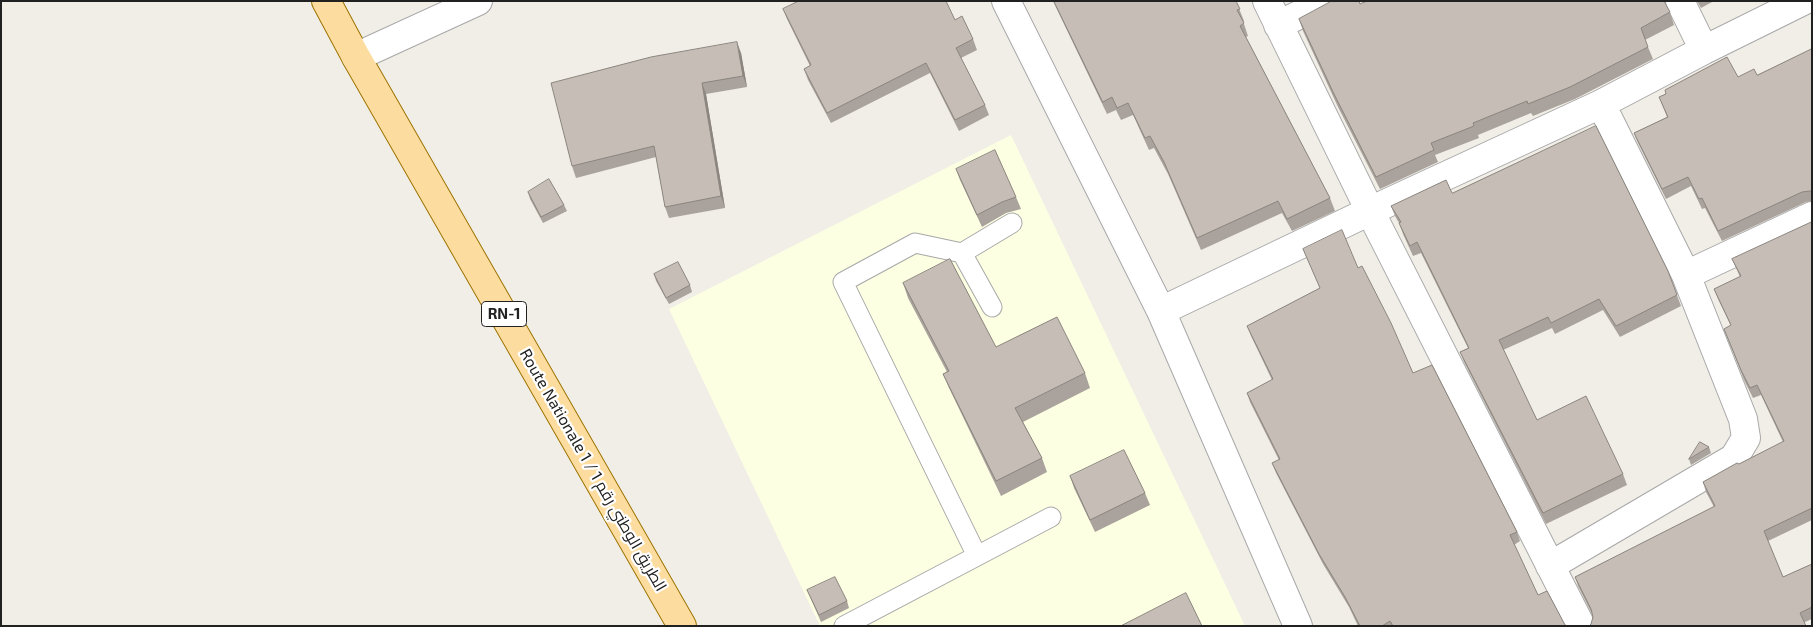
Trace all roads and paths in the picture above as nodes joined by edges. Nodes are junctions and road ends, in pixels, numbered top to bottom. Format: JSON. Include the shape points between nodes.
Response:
{"nodes":[{"id":1,"x":326,"y":1,"type":"edge"},
{"id":2,"x":478,"y":1,"type":"edge"},
{"id":3,"x":1006,"y":1,"type":"edge"},
{"id":4,"x":1328,"y":1,"type":"edge"},
{"id":5,"x":1680,"y":1,"type":"edge"},
{"id":6,"x":1804,"y":1,"type":"edge"},
{"id":7,"x":1272,"y":13,"type":"edge"},
{"id":8,"x":1704,"y":50,"type":"junction"},
{"id":9,"x":356,"y":57,"type":"junction"},
{"id":10,"x":1601,"y":104,"type":"junction"},
{"id":11,"x":1370,"y":211,"type":"junction"},
{"id":12,"x":1812,"y":216,"type":"edge"},
{"id":13,"x":1012,"y":223,"type":"dead end"},
{"id":14,"x":962,"y":253,"type":"junction"},
{"id":15,"x":1686,"y":275,"type":"junction"},
{"id":16,"x":992,"y":306,"type":"dead end"},
{"id":17,"x":1161,"y":311,"type":"junction"},
{"id":18,"x":1050,"y":517,"type":"dead end"},
{"id":19,"x":977,"y":556,"type":"junction"},
{"id":20,"x":1550,"y":566,"type":"junction"},
{"id":21,"x":682,"y":626,"type":"edge"},
{"id":22,"x":844,"y":626,"type":"edge"},
{"id":23,"x":1298,"y":626,"type":"edge"},
{"id":24,"x":1581,"y":626,"type":"edge"}],
"edges":[{"from":1,"to":9,"type":"main road","name":"Route Nationale 1 / الطريق الوطني رقم 1","number":"RN-1"},
{"from":2,"to":9,"type":"street"},
{"from":3,"to":17,"type":"street"},
{"from":4,"to":7,"type":"street"},
{"from":5,"to":8,"type":"street"},
{"from":6,"to":8,"type":"street"},
{"from":7,"to":11,"type":"street"},
{"from":8,"to":10,"type":"street"},
{"from":9,"to":21,"type":"main road","name":"Route Nationale 1 / الطريق الوطني رقم 1","number":"RN-1"},
{"from":10,"to":11,"type":"street"},
{"from":10,"to":15,"type":"street"},
{"from":11,"to":17,"type":"street"},
{"from":11,"to":20,"type":"street"},
{"from":12,"to":15,"type":"street"},
{"from":13,"to":14,"type":"lane"},
{"from":14,"to":16,"type":"lane"},
{"from":14,"to":19,"type":"lane","via":[[916,243],[843,282]]},
{"from":15,"to":20,"type":"street","via":[[1743,419],[1746,438],[1734,458]]},
{"from":17,"to":23,"type":"street"},
{"from":18,"to":19,"type":"lane"},
{"from":19,"to":22,"type":"lane"},
{"from":20,"to":24,"type":"street"}]}
